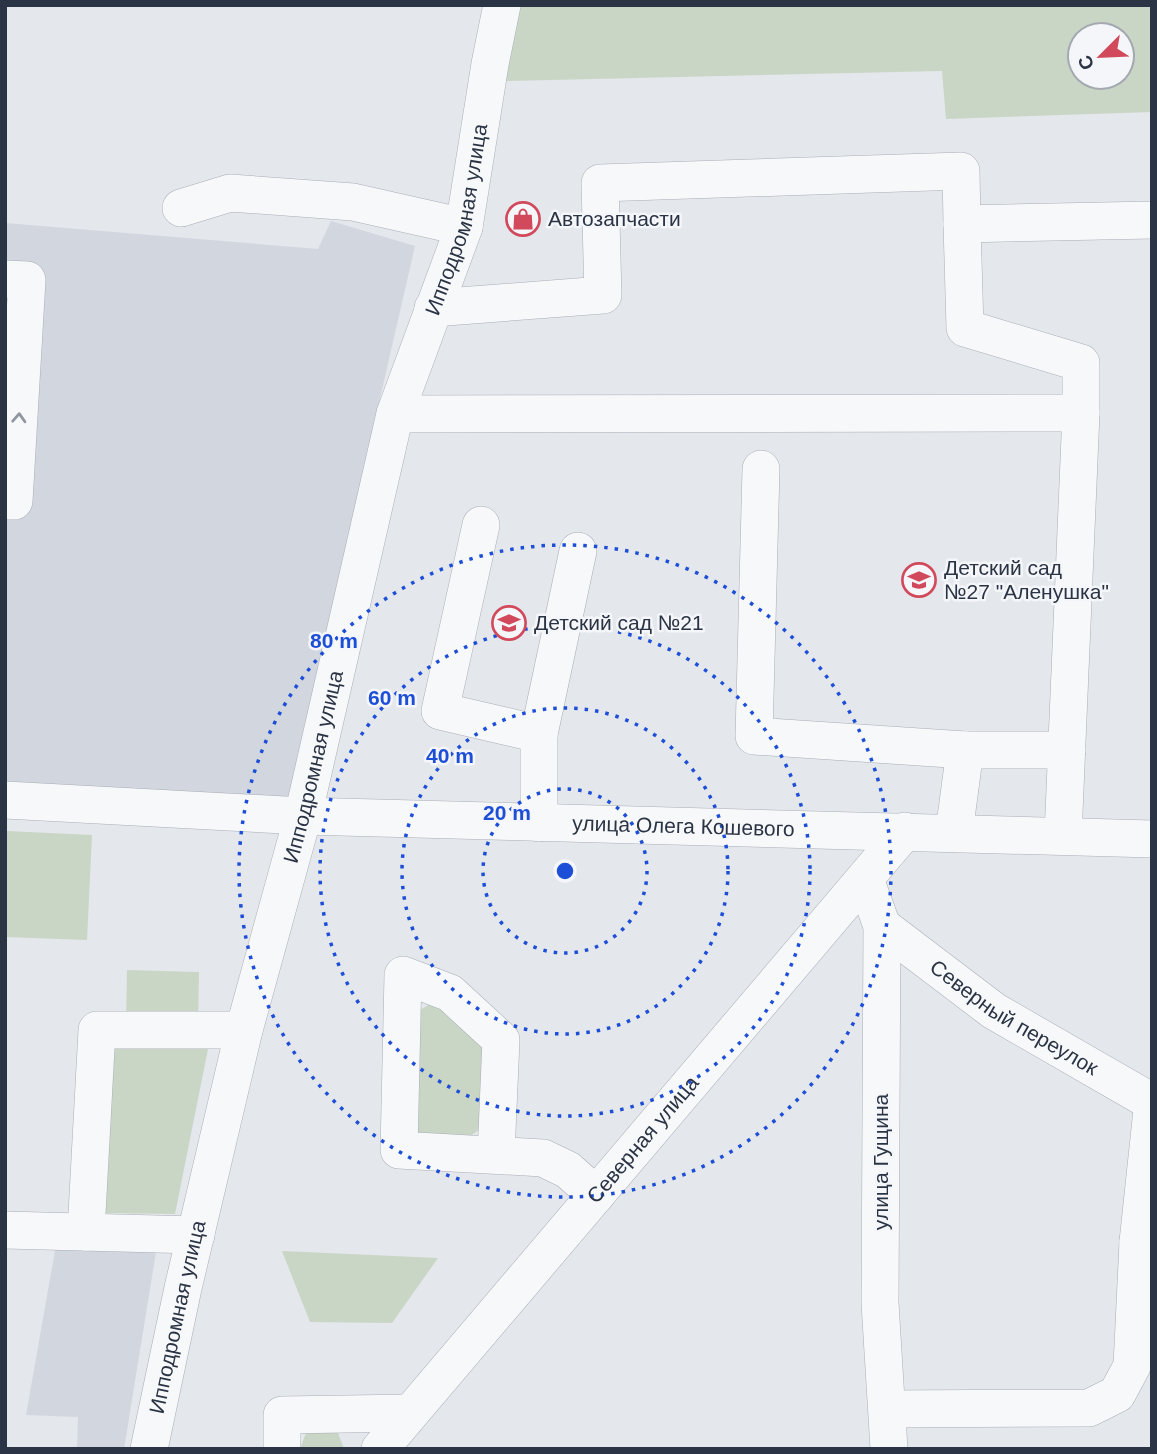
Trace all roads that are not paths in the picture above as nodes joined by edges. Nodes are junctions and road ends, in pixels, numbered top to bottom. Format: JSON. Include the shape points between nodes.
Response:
{"nodes":[{"id":1,"x":502,"y":5,"type":"edge"},
{"id":2,"x":181,"y":208,"type":"dead end"},
{"id":3,"x":1152,"y":220,"type":"edge"},
{"id":4,"x":962,"y":223,"type":"junction"},
{"id":5,"x":464,"y":227,"type":"junction"},
{"id":6,"x":5,"y":279,"type":"edge"},
{"id":7,"x":433,"y":308,"type":"junction"},
{"id":8,"x":1081,"y":413,"type":"junction"},
{"id":9,"x":395,"y":414,"type":"junction"},
{"id":10,"x":761,"y":469,"type":"dead end"},
{"id":11,"x":5,"y":501,"type":"edge"},
{"id":12,"x":481,"y":525,"type":"dead end"},
{"id":13,"x":578,"y":551,"type":"dead end"},
{"id":14,"x":539,"y":733,"type":"junction"},
{"id":15,"x":965,"y":750,"type":"junction"},
{"id":16,"x":1067,"y":750,"type":"junction"},
{"id":17,"x":5,"y":800,"type":"edge"},
{"id":18,"x":303,"y":816,"type":"junction"},
{"id":19,"x":538,"y":823,"type":"junction"},
{"id":20,"x":905,"y":831,"type":"junction"},
{"id":21,"x":954,"y":832,"type":"junction"},
{"id":22,"x":1063,"y":836,"type":"junction"},
{"id":23,"x":1152,"y":839,"type":"edge"},
{"id":24,"x":865,"y":878,"type":"junction"},
{"id":25,"x":882,"y":926,"type":"junction"},
{"id":26,"x":244,"y":1030,"type":"junction"},
{"id":27,"x":1152,"y":1102,"type":"edge"},
{"id":28,"x":1152,"y":1110,"type":"edge"},
{"id":29,"x":496,"y":1155,"type":"junction"},
{"id":30,"x":596,"y":1195,"type":"junction"},
{"id":31,"x":5,"y":1230,"type":"edge"},
{"id":32,"x":86,"y":1232,"type":"junction"},
{"id":33,"x":196,"y":1236,"type":"junction"},
{"id":34,"x":1145,"y":1242,"type":"edge"},
{"id":35,"x":887,"y":1409,"type":"junction"},
{"id":36,"x":410,"y":1413,"type":"junction"},
{"id":37,"x":149,"y":1449,"type":"edge"},
{"id":38,"x":282,"y":1449,"type":"edge"},
{"id":39,"x":380,"y":1449,"type":"edge"},
{"id":40,"x":889,"y":1449,"type":"edge"}],
"edges":[{"from":1,"to":5,"type":"street","name":"Ипподромная улица"},
{"from":2,"to":5,"type":"street","via":[[230,192],[353,202]]},
{"from":3,"to":4,"type":"street"},
{"from":4,"to":7,"type":"street","via":[[961,171],[600,183],[603,295]]},
{"from":4,"to":8,"type":"street","via":[[965,328],[1081,363]]},
{"from":5,"to":7,"type":"street","name":"Ипподромная улица"},
{"from":11,"to":6,"type":"street","one_way":true,"via":[[14,501],[27,280]]},
{"from":7,"to":9,"type":"street","name":"Ипподромная улица"},
{"from":8,"to":9,"type":"street"},
{"from":8,"to":16,"type":"street"},
{"from":9,"to":18,"type":"street","name":"Ипподромная улица"},
{"from":10,"to":15,"type":"street","via":[[754,736]]},
{"from":12,"to":14,"type":"street","via":[[440,711]]},
{"from":13,"to":14,"type":"street"},
{"from":14,"to":19,"type":"street"},
{"from":15,"to":16,"type":"street"},
{"from":15,"to":21,"type":"street"},
{"from":16,"to":22,"type":"street"},
{"from":17,"to":18,"type":"street","name":"улица Олега Кошевого"},
{"from":18,"to":19,"type":"street","name":"улица Олега Кошевого"},
{"from":18,"to":26,"type":"street","name":"Ипподромная улица"},
{"from":19,"to":20,"type":"street","name":"улица Олега Кошевого"},
{"from":20,"to":21,"type":"street","name":"улица Олега Кошевого"},
{"from":20,"to":24,"type":"street","name":"Северная улица"},
{"from":21,"to":22,"type":"street","name":"улица Олега Кошевого"},
{"from":22,"to":23,"type":"street","name":"улица Олега Кошевого"},
{"from":24,"to":25,"type":"street","name":"улица Гущина"},
{"from":24,"to":30,"type":"street","name":"Северная улица"},
{"from":25,"to":27,"type":"street","name":"Северный переулок","via":[[994,1011]]},
{"from":25,"to":35,"type":"street","name":"улица Гущина","via":[[880,1303]]},
{"from":26,"to":32,"type":"street","via":[[97,1030]]},
{"from":26,"to":33,"type":"street","name":"Ипподромная улица"},
{"from":28,"to":34,"type":"street"},
{"from":29,"to":29,"type":"street","via":[[399,1150],[403,975],[450,993],[501,1040]]},
{"from":29,"to":30,"type":"street","via":[[543,1158],[569,1170]]},
{"from":30,"to":36,"type":"street","name":"Северная улица"},
{"from":31,"to":32,"type":"street"},
{"from":32,"to":33,"type":"street"},
{"from":33,"to":37,"type":"street","name":"Ипподромная улица"},
{"from":34,"to":35,"type":"street","via":[[1132,1366],[1117,1394],[1089,1408]]},
{"from":35,"to":40,"type":"street","name":"улица Гущина"},
{"from":36,"to":38,"type":"street","via":[[282,1415]]},
{"from":36,"to":39,"type":"street","name":"Северная улица"}]}
